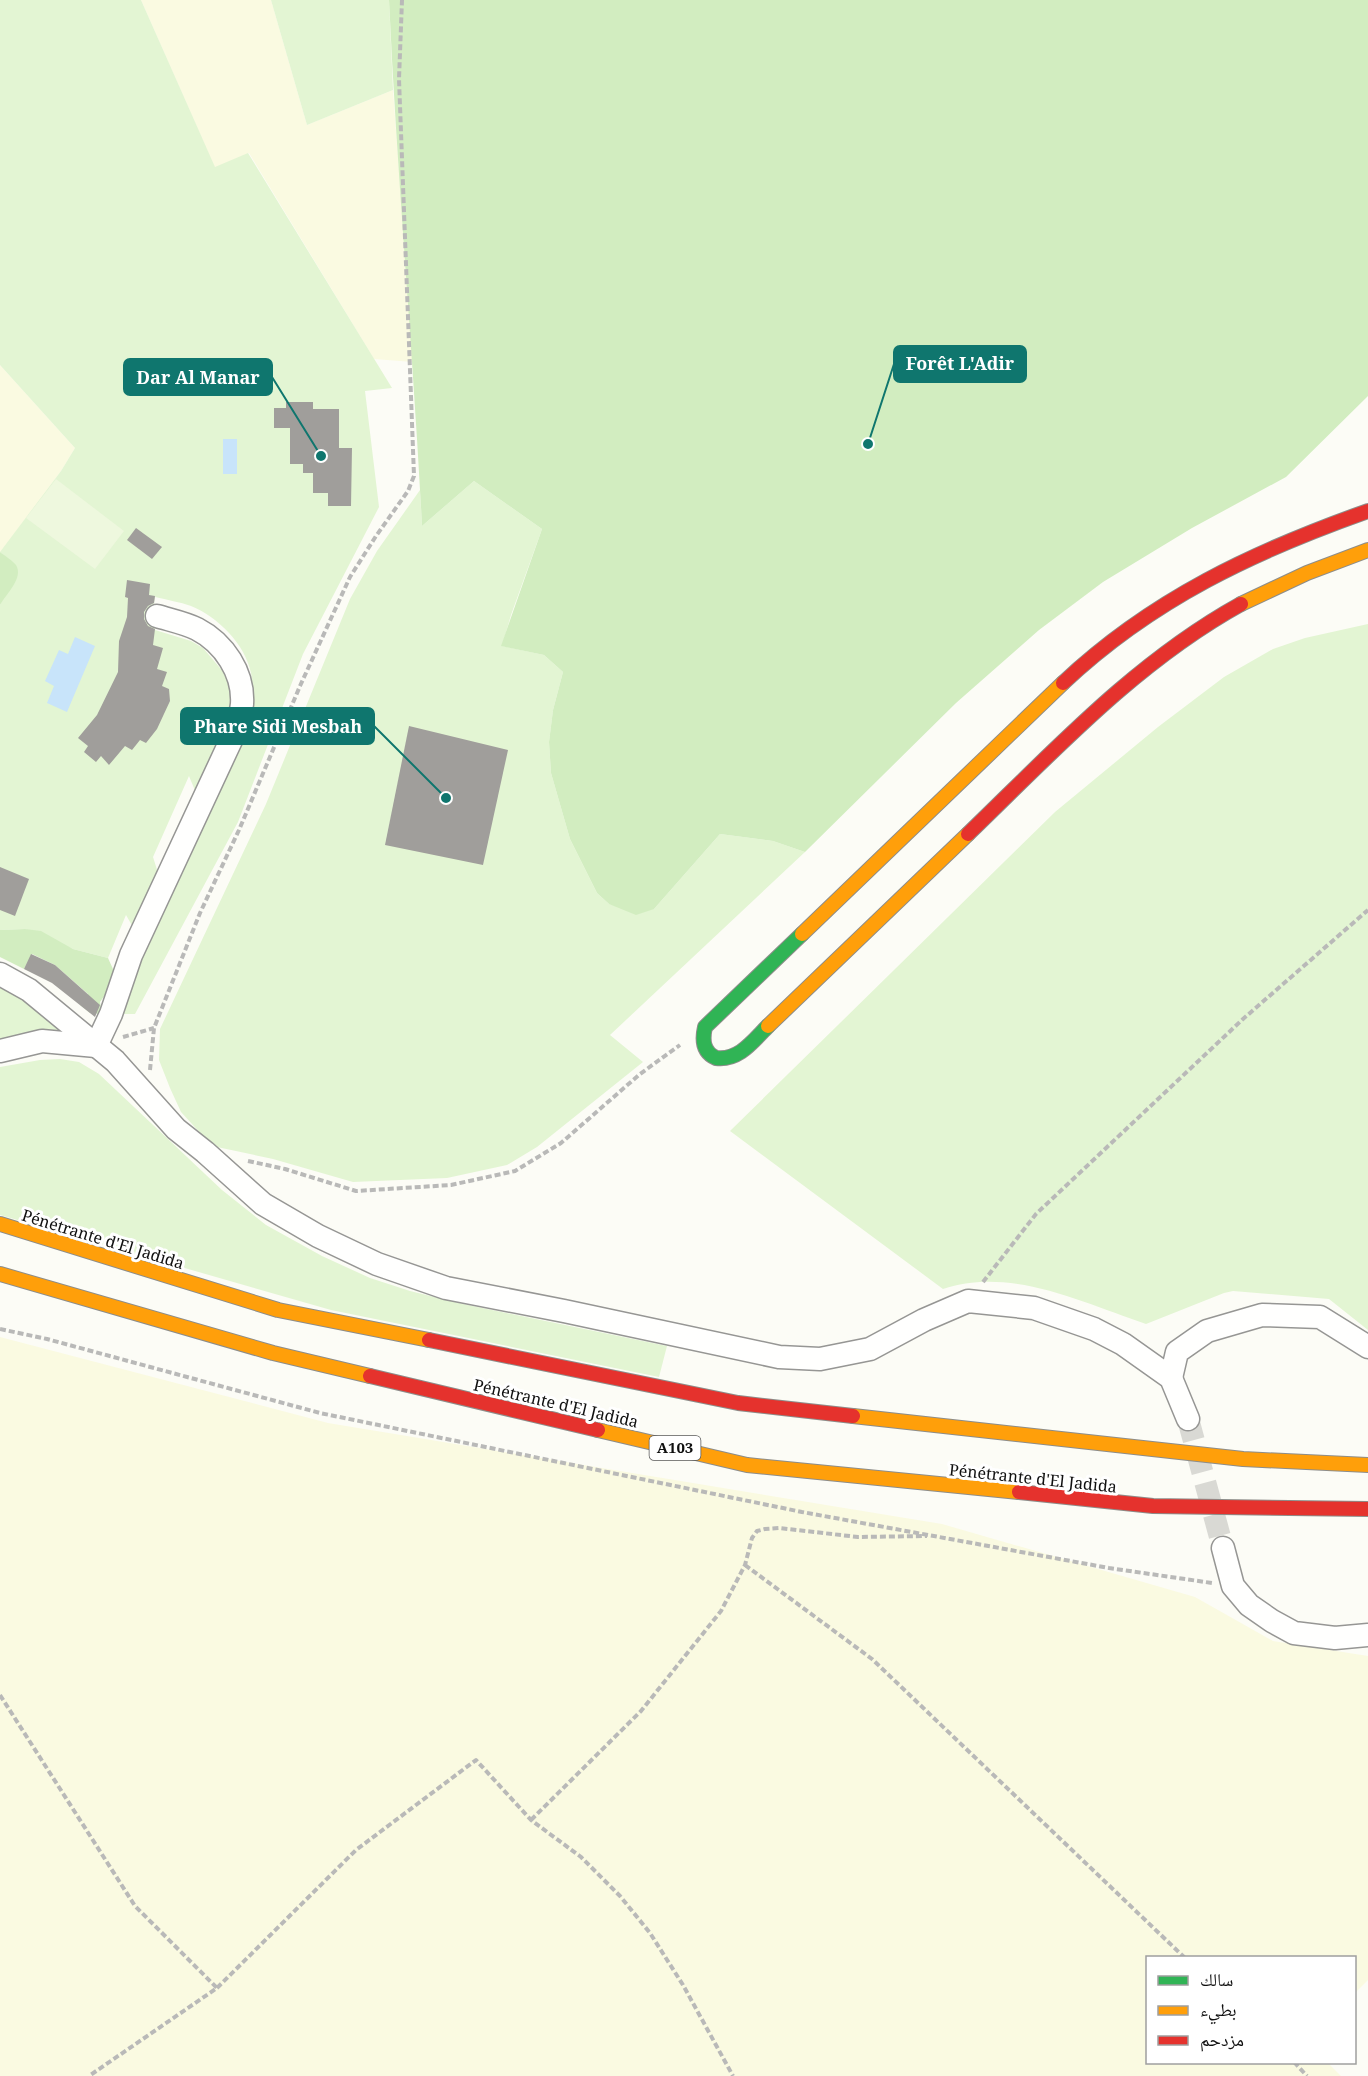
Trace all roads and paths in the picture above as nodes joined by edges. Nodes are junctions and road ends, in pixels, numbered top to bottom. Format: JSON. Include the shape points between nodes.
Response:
{"nodes":[{"id":1,"x":402,"y":0,"type":"edge"},
{"id":2,"x":1368,"y":511,"type":"edge"},
{"id":3,"x":1368,"y":550,"type":"edge"},
{"id":4,"x":157,"y":616,"type":"dead end"},
{"id":5,"x":1368,"y":910,"type":"edge"},
{"id":6,"x":0,"y":974,"type":"edge"},
{"id":7,"x":705,"y":1027,"type":"junction"},
{"id":8,"x":96,"y":1046,"type":"junction"},
{"id":9,"x":0,"y":1051,"type":"edge"},
{"id":10,"x":148,"y":1098,"type":"junction"},
{"id":11,"x":239,"y":1159,"type":"dead end"},
{"id":12,"x":0,"y":1224,"type":"edge"},
{"id":13,"x":0,"y":1274,"type":"edge"},
{"id":14,"x":968,"y":1301,"type":"junction"},
{"id":15,"x":0,"y":1329,"type":"edge"},
{"id":16,"x":1368,"y":1347,"type":"edge"},
{"id":17,"x":1171,"y":1378,"type":"junction"},
{"id":18,"x":1188,"y":1419,"type":"tunnel mouth"},
{"id":19,"x":1368,"y":1465,"type":"edge"},
{"id":20,"x":1368,"y":1509,"type":"edge"},
{"id":21,"x":935,"y":1536,"type":"junction"},
{"id":22,"x":1223,"y":1548,"type":"tunnel mouth"},
{"id":23,"x":746,"y":1565,"type":"junction"},
{"id":24,"x":1233,"y":1586,"type":"junction"},
{"id":25,"x":1368,"y":1635,"type":"edge"},
{"id":26,"x":0,"y":1695,"type":"edge"},
{"id":27,"x":531,"y":1820,"type":"junction"},
{"id":28,"x":1183,"y":1956,"type":"edge"},
{"id":29,"x":217,"y":1988,"type":"junction"},
{"id":30,"x":1296,"y":2064,"type":"edge"},
{"id":31,"x":89,"y":2076,"type":"edge"},
{"id":32,"x":733,"y":2076,"type":"edge"},
{"id":33,"x":1308,"y":2076,"type":"edge"}],
"edges":[{"from":1,"to":10,"type":"path","via":[[399,79],[414,476],[351,577],[200,913],[154,1028]]},
{"from":2,"to":7,"type":"main road","via":[[1204,581],[1114,639]]},
{"from":3,"to":7,"type":"main road","via":[[1263,592],[1210,621],[1161,655],[1114,693],[739,1054],[720,1060],[710,1055],[702,1037]]},
{"from":4,"to":8,"type":"street","via":[[196,628],[229,656],[238,674],[242,707],[131,955]]},
{"from":5,"to":14,"type":"path","via":[[1243,1019],[1036,1214]]},
{"from":6,"to":8,"type":"street","via":[[29,990]]},
{"from":7,"to":11,"type":"path","via":[[640,1074],[561,1143],[515,1171],[451,1185],[356,1191]]},
{"from":8,"to":9,"type":"street","via":[[42,1041]]},
{"from":8,"to":10,"type":"street"},
{"from":10,"to":14,"type":"street","via":[[176,1129],[263,1204],[377,1264],[446,1288],[779,1357],[820,1359],[870,1349]]},
{"from":12,"to":19,"type":"main road","name":"Pénétrante d'El Jadida","via":[[278,1310],[738,1403],[1243,1459]]},
{"from":13,"to":20,"type":"main road","name":"Pénétrante d'El Jadida","number":"A103","via":[[273,1353],[747,1465],[1153,1506]]},
{"from":14,"to":17,"type":"street","via":[[1034,1308],[1094,1329]]},
{"from":15,"to":21,"type":"path","via":[[320,1413]]},
{"from":16,"to":17,"type":"street","via":[[1320,1317],[1262,1315],[1199,1336],[1177,1352]]},
{"from":17,"to":18,"type":"street"},
{"from":21,"to":23,"type":"path","via":[[858,1537],[765,1528],[752,1538]]},
{"from":21,"to":24,"type":"path"},
{"from":22,"to":24,"type":"street"},
{"from":23,"to":27,"type":"path","via":[[721,1611],[641,1711]]},
{"from":23,"to":28,"type":"path","via":[[872,1659]]},
{"from":24,"to":25,"type":"street","via":[[1249,1605],[1294,1633],[1335,1638]]},
{"from":26,"to":29,"type":"path","via":[[135,1906]]},
{"from":27,"to":29,"type":"path","via":[[476,1760],[356,1850]]},
{"from":27,"to":32,"type":"path","via":[[581,1857],[620,1896],[683,1985]]},
{"from":29,"to":31,"type":"path"},
{"from":30,"to":33,"type":"path"}]}
